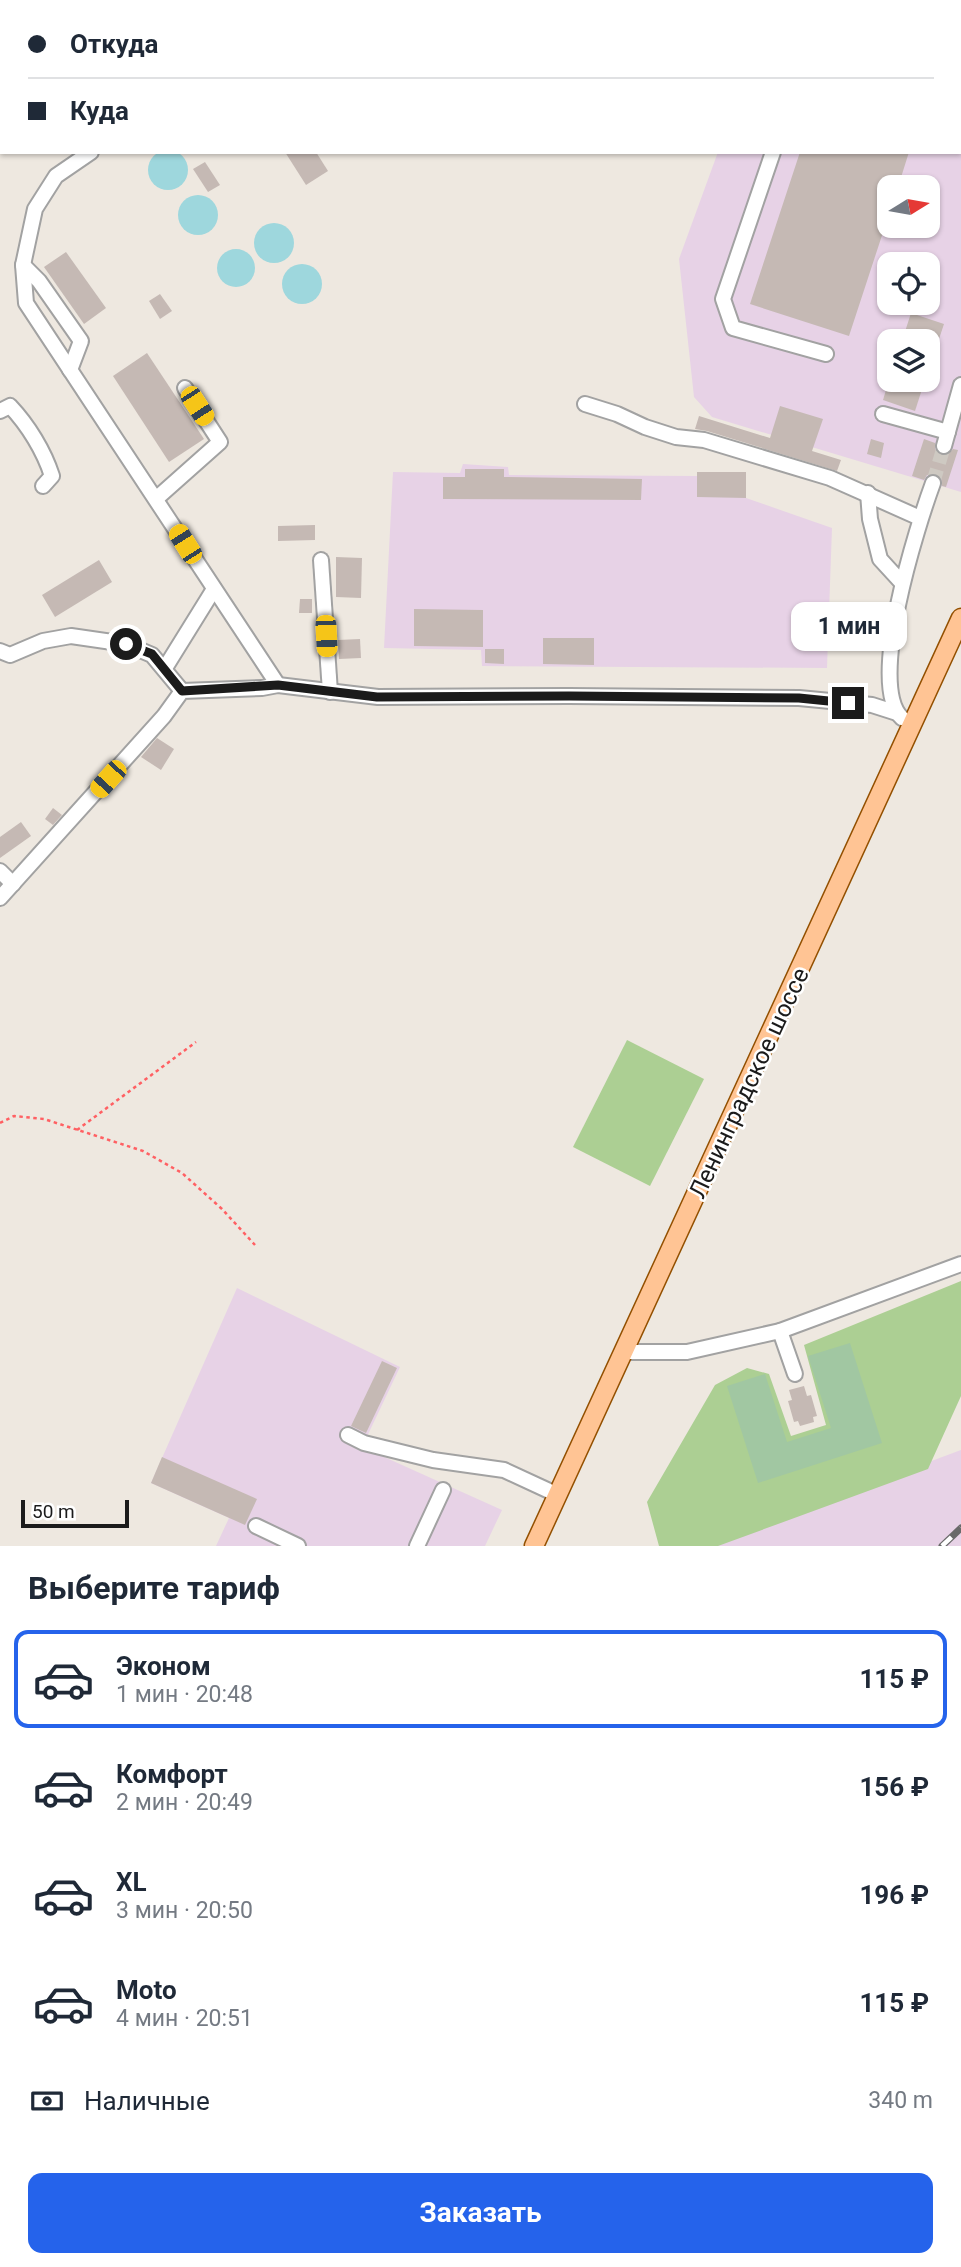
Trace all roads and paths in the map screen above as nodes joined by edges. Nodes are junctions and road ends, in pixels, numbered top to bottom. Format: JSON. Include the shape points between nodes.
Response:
{"nodes":[{"id":1,"x":88,"y":154,"type":"edge"},
{"id":2,"x":773,"y":154,"type":"edge"},
{"id":3,"x":23,"y":265,"type":"junction"},
{"id":4,"x":826,"y":354,"type":"dead end"},
{"id":5,"x":70,"y":370,"type":"junction"},
{"id":6,"x":961,"y":385,"type":"edge"},
{"id":7,"x":185,"y":388,"type":"dead end"},
{"id":8,"x":585,"y":404,"type":"dead end"},
{"id":9,"x":0,"y":411,"type":"edge"},
{"id":10,"x":883,"y":414,"type":"dead end"},
{"id":11,"x":933,"y":483,"type":"tunnel mouth"},
{"id":12,"x":43,"y":486,"type":"dead end"},
{"id":13,"x":868,"y":494,"type":"junction"},
{"id":14,"x":157,"y":498,"type":"junction"},
{"id":15,"x":920,"y":519,"type":"junction"},
{"id":16,"x":321,"y":560,"type":"dead end"},
{"id":17,"x":902,"y":583,"type":"junction"},
{"id":18,"x":214,"y":589,"type":"junction"},
{"id":19,"x":961,"y":618,"type":"edge"},
{"id":20,"x":3,"y":656,"type":"edge"},
{"id":21,"x":165,"y":668,"type":"junction"},
{"id":22,"x":278,"y":685,"type":"junction"},
{"id":23,"x":182,"y":691,"type":"junction"},
{"id":24,"x":330,"y":692,"type":"junction"},
{"id":25,"x":897,"y":713,"type":"junction"},
{"id":26,"x":912,"y":727,"type":"junction"},
{"id":27,"x":0,"y":871,"type":"edge"},
{"id":28,"x":13,"y":884,"type":"junction"},
{"id":29,"x":0,"y":898,"type":"edge"},
{"id":30,"x":196,"y":1042,"type":"dead end"},
{"id":31,"x":0,"y":1123,"type":"edge"},
{"id":32,"x":77,"y":1129,"type":"junction"},
{"id":33,"x":255,"y":1245,"type":"dead end"},
{"id":34,"x":961,"y":1264,"type":"edge"},
{"id":35,"x":780,"y":1331,"type":"junction"},
{"id":36,"x":625,"y":1352,"type":"junction"},
{"id":37,"x":795,"y":1374,"type":"dead end"},
{"id":38,"x":348,"y":1435,"type":"dead end"},
{"id":39,"x":443,"y":1490,"type":"dead end"},
{"id":40,"x":558,"y":1495,"type":"junction"},
{"id":41,"x":256,"y":1526,"type":"dead end"},
{"id":42,"x":298,"y":1546,"type":"edge"},
{"id":43,"x":417,"y":1546,"type":"edge"},
{"id":44,"x":534,"y":1546,"type":"edge"}],
"edges":[{"from":1,"to":3,"type":"street","via":[[56,176],[35,209]]},
{"from":2,"to":4,"type":"street","via":[[723,299],[733,328]]},
{"from":3,"to":5,"type":"street","via":[[26,303]]},
{"from":3,"to":5,"type":"street","via":[[82,341]]},
{"from":5,"to":14,"type":"street"},
{"from":6,"to":10,"type":"street","via":[[946,439]]},
{"from":7,"to":14,"type":"street","via":[[220,442]]},
{"from":8,"to":13,"type":"street","via":[[676,438],[704,440]]},
{"from":9,"to":12,"type":"street","via":[[10,406],[20,416],[47,460],[52,476]]},
{"from":11,"to":15,"type":"street"},
{"from":13,"to":15,"type":"street"},
{"from":13,"to":17,"type":"street","via":[[880,559]]},
{"from":14,"to":18,"type":"street"},
{"from":15,"to":17,"type":"street"},
{"from":16,"to":24,"type":"street"},
{"from":17,"to":25,"type":"street","via":[[891,639],[891,685]]},
{"from":18,"to":21,"type":"street"},
{"from":18,"to":22,"type":"street"},
{"from":19,"to":26,"type":"main road","name":"Ленинградское шоссе"},
{"from":20,"to":21,"type":"street","via":[[71,636],[126,644],[152,654]]},
{"from":21,"to":23,"type":"street"},
{"from":22,"to":23,"type":"street"},
{"from":22,"to":24,"type":"street"},
{"from":23,"to":28,"type":"street"},
{"from":24,"to":25,"type":"street","via":[[436,698],[799,698],[872,705]]},
{"from":25,"to":26,"type":"street"},
{"from":26,"to":36,"type":"main road","name":"Ленинградское шоссе"},
{"from":27,"to":28,"type":"street"},
{"from":28,"to":29,"type":"street"},
{"from":30,"to":32,"type":"path"},
{"from":31,"to":32,"type":"path","via":[[14,1116]]},
{"from":32,"to":33,"type":"path","via":[[144,1151],[182,1173]]},
{"from":34,"to":35,"type":"street"},
{"from":35,"to":36,"type":"street","via":[[687,1352]]},
{"from":35,"to":37,"type":"street"},
{"from":36,"to":40,"type":"main road","name":"Ленинградское шоссе"},
{"from":38,"to":40,"type":"street","via":[[433,1460],[504,1470]]},
{"from":39,"to":43,"type":"street"},
{"from":40,"to":44,"type":"main road","name":"Ленинградское шоссе"},
{"from":41,"to":42,"type":"street"}]}
